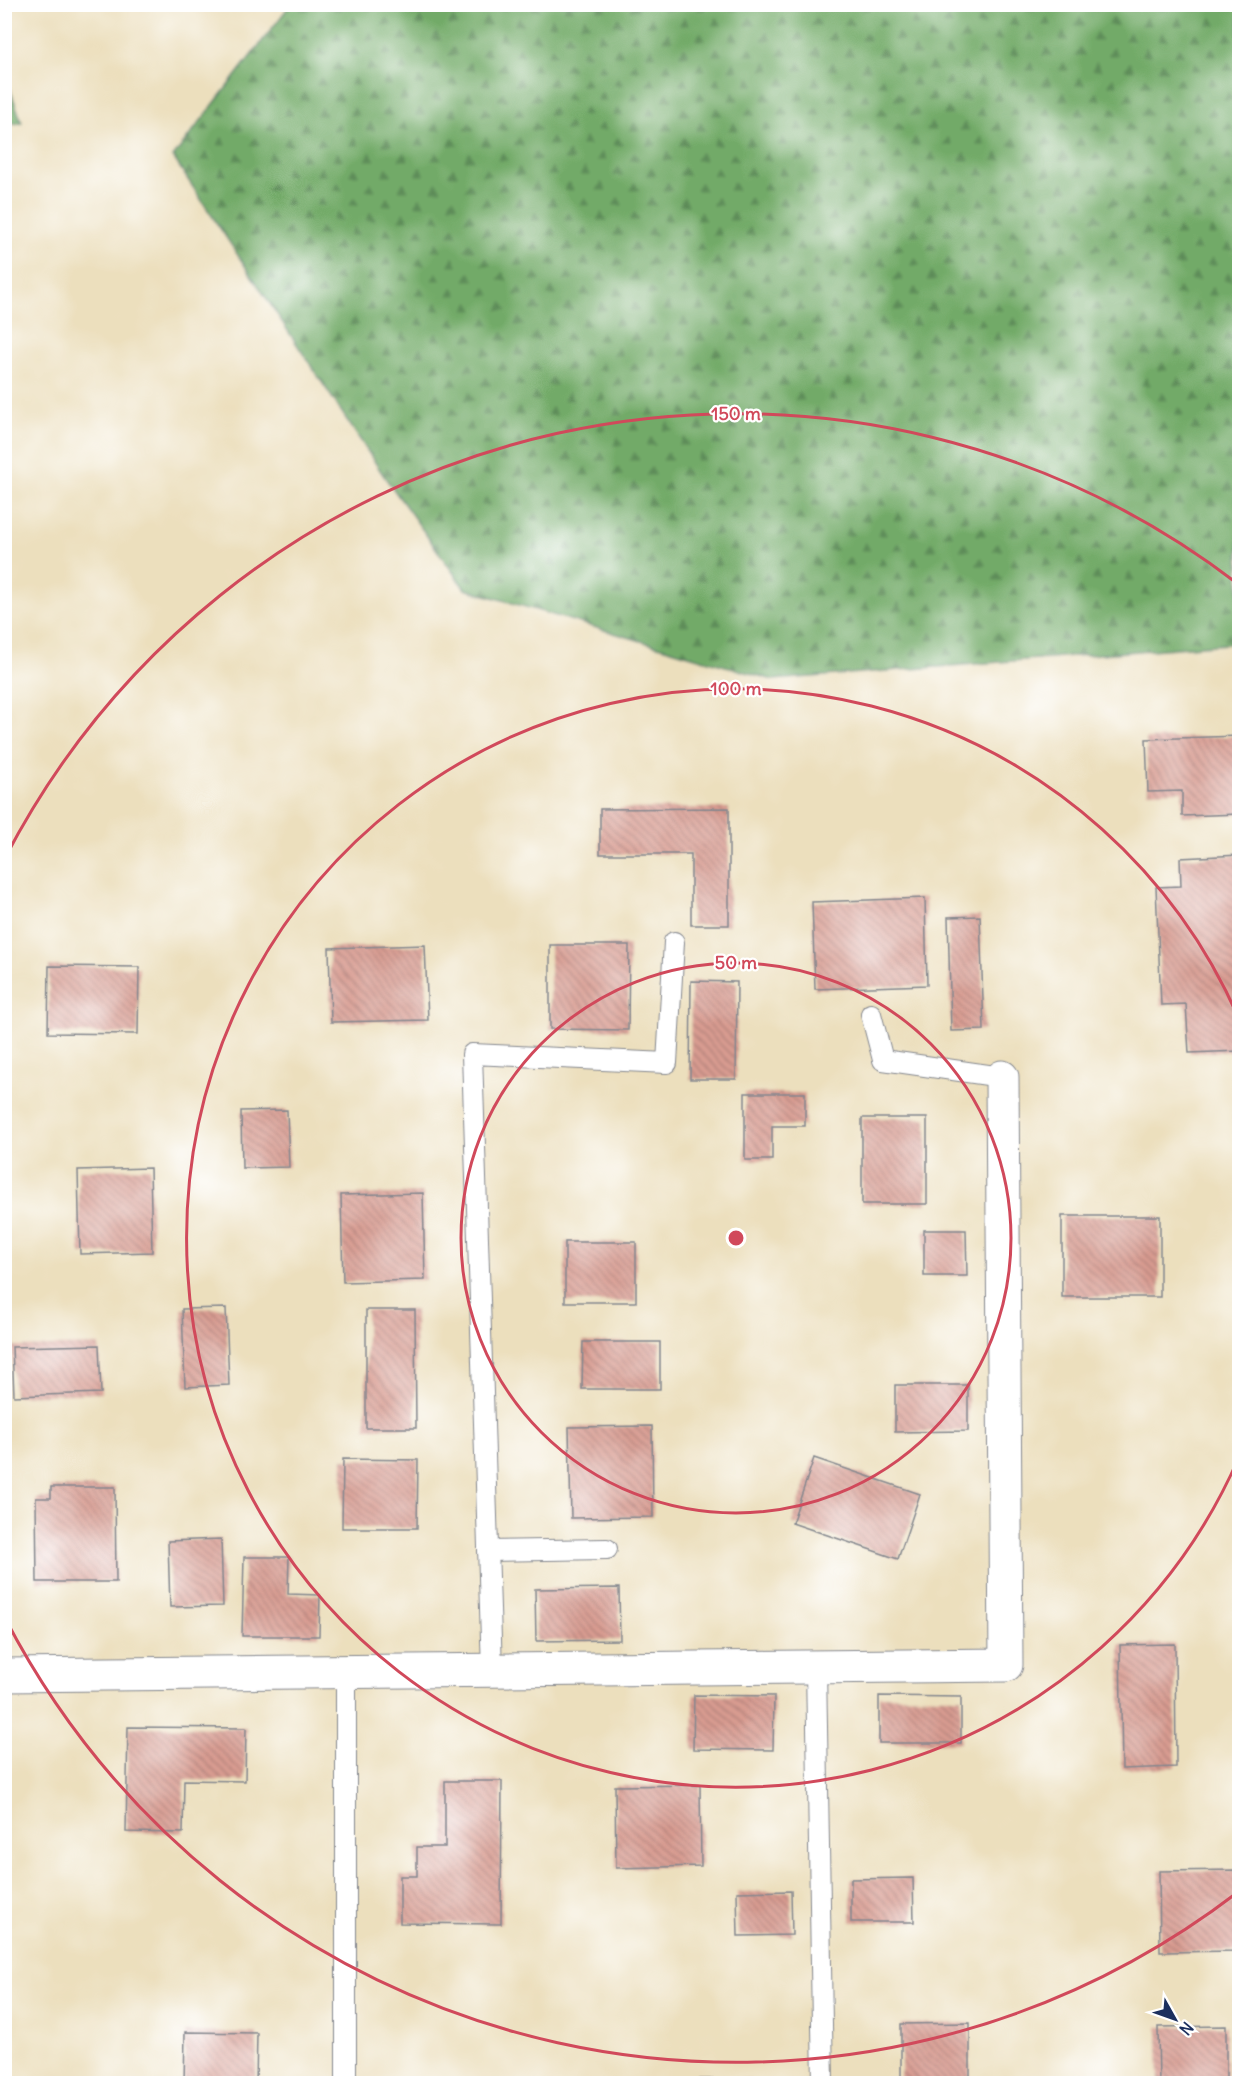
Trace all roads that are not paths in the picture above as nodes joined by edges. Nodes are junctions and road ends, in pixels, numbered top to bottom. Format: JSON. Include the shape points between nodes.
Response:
{"nodes":[{"id":1,"x":674,"y":942,"type":"dead end"},
{"id":2,"x":870,"y":1014,"type":"dead end"},
{"id":3,"x":1002,"y":1077,"type":"joint"},
{"id":4,"x":607,"y":1549,"type":"dead end"},
{"id":5,"x":488,"y":1551,"type":"junction"},
{"id":6,"x":816,"y":1667,"type":"junction"},
{"id":7,"x":492,"y":1670,"type":"junction"},
{"id":8,"x":346,"y":1672,"type":"junction"},
{"id":9,"x":4,"y":1675,"type":"edge"},
{"id":10,"x":346,"y":2084,"type":"edge"},
{"id":11,"x":823,"y":2084,"type":"edge"}],
"edges":[{"from":1,"to":5,"type":"lane","via":[[667,1063],[472,1054]]},
{"from":2,"to":3,"type":"lane","via":[[883,1060]]},
{"from":3,"to":6,"type":"street","via":[[1006,1665]]},
{"from":4,"to":5,"type":"lane"},
{"from":5,"to":7,"type":"lane"},
{"from":6,"to":7,"type":"street"},
{"from":6,"to":11,"type":"lane"},
{"from":7,"to":8,"type":"street"},
{"from":8,"to":9,"type":"street"},
{"from":8,"to":10,"type":"lane"}]}
